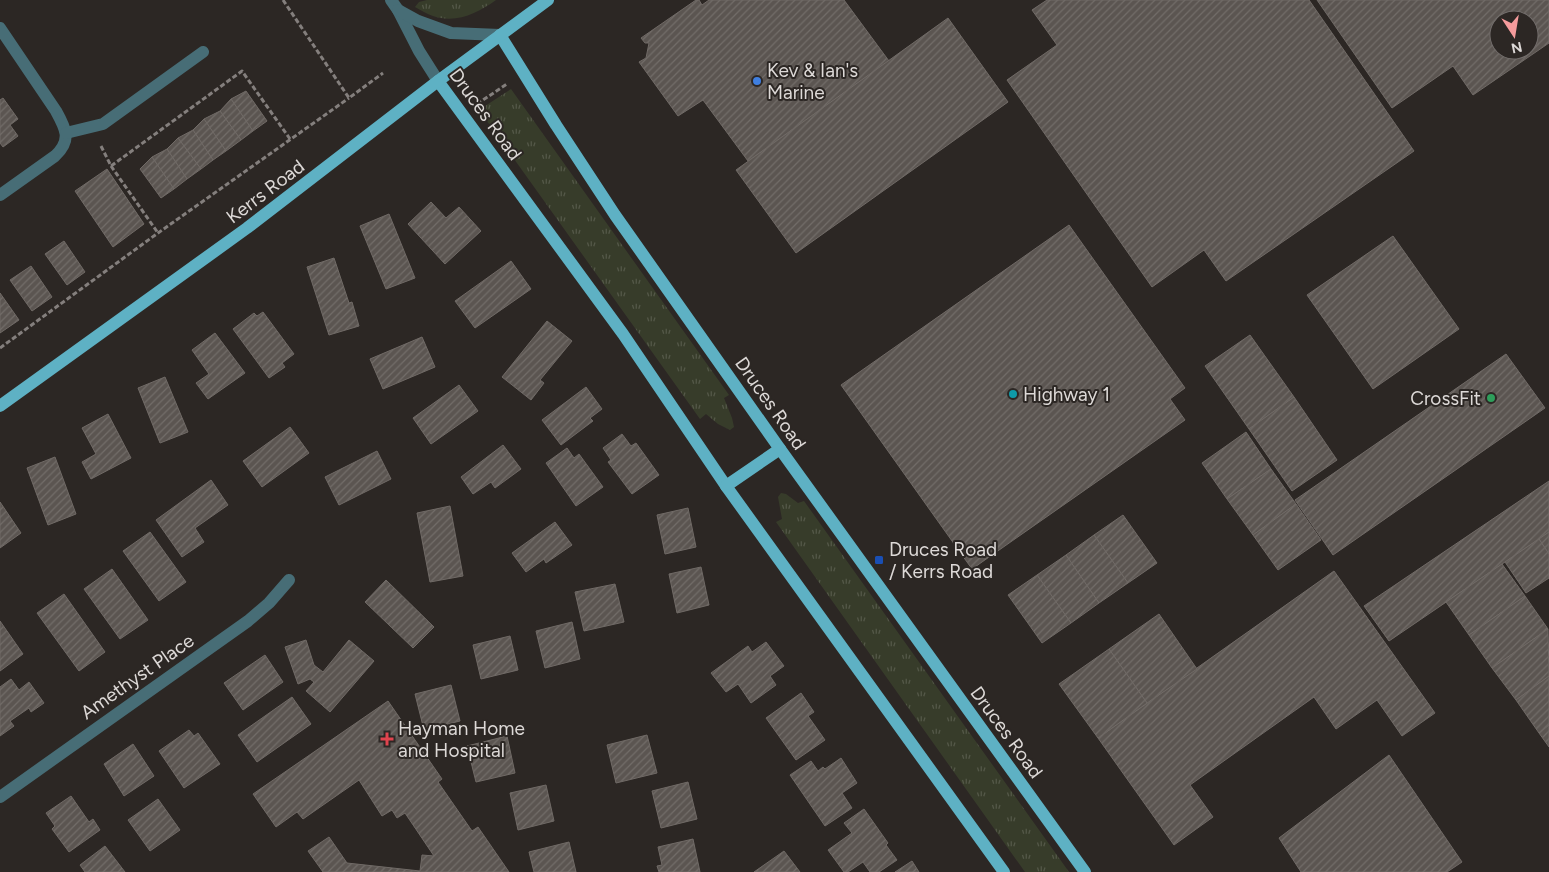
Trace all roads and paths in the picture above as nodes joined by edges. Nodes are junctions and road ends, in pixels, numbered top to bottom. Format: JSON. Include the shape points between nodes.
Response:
{"nodes":[{"id":1,"x":283,"y":0,"type":"edge"},
{"id":2,"x":548,"y":0,"type":"edge"},
{"id":3,"x":394,"y":5,"type":"edge"},
{"id":4,"x":0,"y":28,"type":"edge"},
{"id":5,"x":500,"y":35,"type":"junction"},
{"id":6,"x":203,"y":52,"type":"dead end"},
{"id":7,"x":383,"y":73,"type":"dead end"},
{"id":8,"x":438,"y":81,"type":"junction"},
{"id":9,"x":508,"y":84,"type":"dead end"},
{"id":10,"x":349,"y":98,"type":"junction"},
{"id":11,"x":477,"y":104,"type":"dead end"},
{"id":12,"x":66,"y":133,"type":"junction"},
{"id":13,"x":290,"y":139,"type":"junction"},
{"id":14,"x":101,"y":146,"type":"dead end"},
{"id":15,"x":111,"y":166,"type":"junction"},
{"id":16,"x":0,"y":195,"type":"edge"},
{"id":17,"x":158,"y":233,"type":"junction"},
{"id":18,"x":0,"y":348,"type":"edge"},
{"id":19,"x":0,"y":406,"type":"edge"},
{"id":20,"x":780,"y":449,"type":"junction"},
{"id":21,"x":726,"y":486,"type":"junction"},
{"id":22,"x":289,"y":580,"type":"dead end"},
{"id":23,"x":0,"y":797,"type":"edge"},
{"id":24,"x":1004,"y":872,"type":"edge"},
{"id":25,"x":1085,"y":872,"type":"edge"}],
"edges":[{"from":1,"to":10,"type":"path"},
{"from":2,"to":5,"type":"main road","name":"Kerrs Road"},
{"from":3,"to":5,"type":"street","name":"Druces Road","via":[[418,21],[451,33]]},
{"from":3,"to":8,"type":"street","name":"Druces Road"},
{"from":4,"to":12,"type":"street","via":[[56,111]]},
{"from":5,"to":8,"type":"main road","name":"Kerrs Road"},
{"from":5,"to":20,"type":"main road","name":"Druces Road","via":[[605,200]]},
{"from":6,"to":12,"type":"street","via":[[103,124]]},
{"from":7,"to":10,"type":"path"},
{"from":8,"to":19,"type":"main road","name":"Kerrs Road","via":[[248,228]]},
{"from":8,"to":21,"type":"main road","name":"Druces Road","via":[[623,334]]},
{"from":9,"to":11,"type":"path"},
{"from":10,"to":13,"type":"path"},
{"from":12,"to":16,"type":"street","via":[[61,150]]},
{"from":13,"to":15,"type":"path","via":[[242,71]]},
{"from":13,"to":17,"type":"path"},
{"from":14,"to":15,"type":"path"},
{"from":15,"to":17,"type":"path"},
{"from":17,"to":18,"type":"path"},
{"from":20,"to":21,"type":"main road"},
{"from":20,"to":25,"type":"main road","name":"Druces Road"},
{"from":21,"to":24,"type":"main road","name":"Druces Road"},
{"from":22,"to":23,"type":"street","name":"Amethyst Place","via":[[248,621]]}]}
